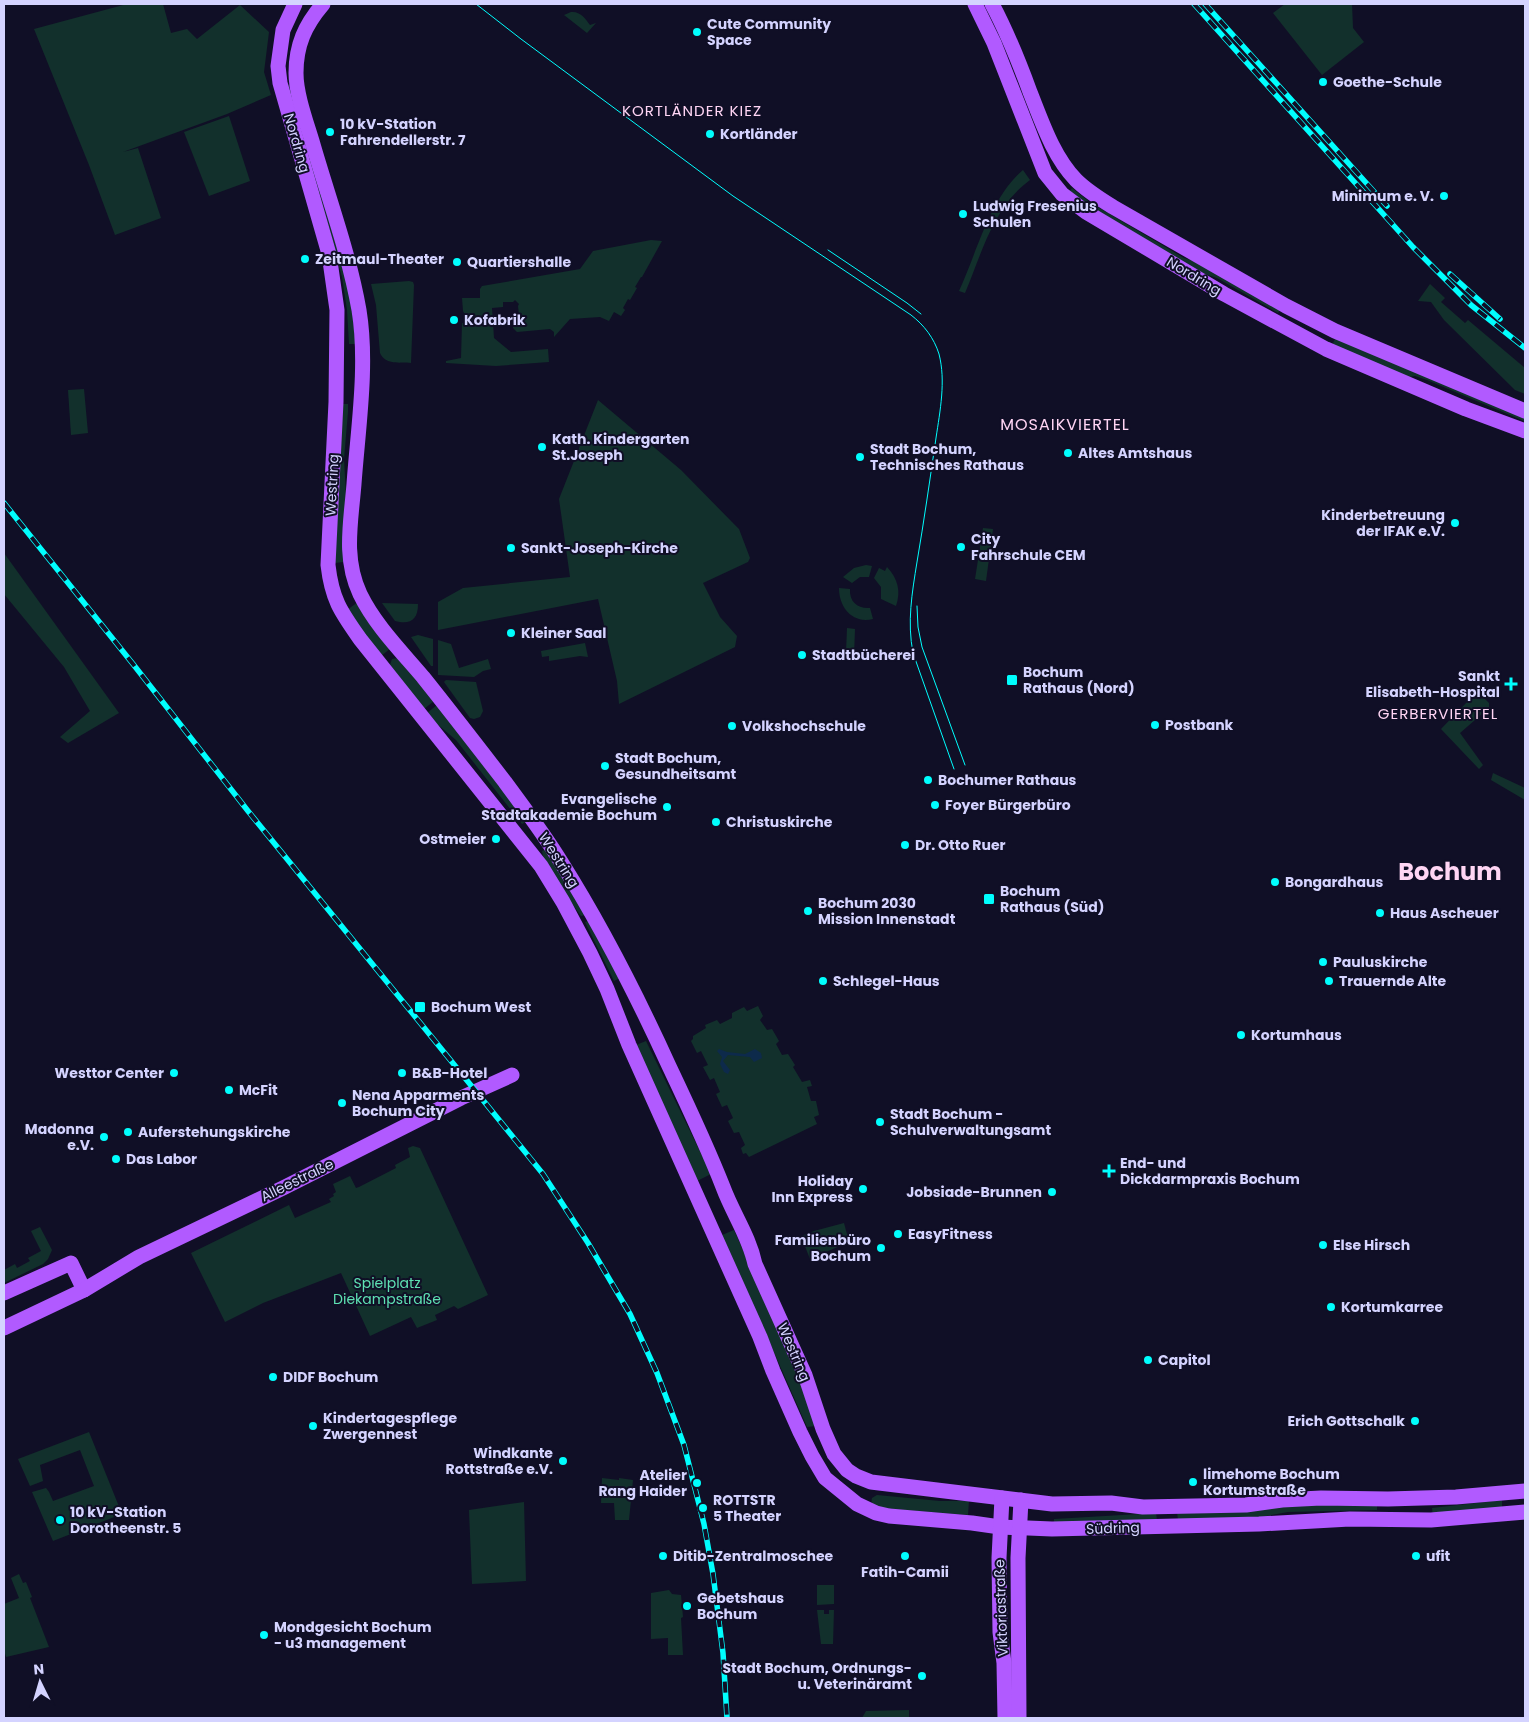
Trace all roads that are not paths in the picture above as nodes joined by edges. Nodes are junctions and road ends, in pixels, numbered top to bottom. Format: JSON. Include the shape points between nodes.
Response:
{"nodes":[{"id":1,"x":295,"y":4,"type":"edge"},
{"id":2,"x":323,"y":4,"type":"edge"},
{"id":3,"x":975,"y":4,"type":"edge"},
{"id":4,"x":992,"y":4,"type":"edge"},
{"id":5,"x":283,"y":30,"type":"junction"},
{"id":6,"x":299,"y":47,"type":"junction"},
{"id":7,"x":345,"y":253,"type":"joint"},
{"id":8,"x":329,"y":254,"type":"joint"},
{"id":9,"x":361,"y":376,"type":"junction"},
{"id":10,"x":337,"y":378,"type":"junction"},
{"id":11,"x":1525,"y":411,"type":"edge"},
{"id":12,"x":1525,"y":431,"type":"edge"},
{"id":13,"x":351,"y":567,"type":"junction"},
{"id":14,"x":332,"y":592,"type":"junction"},
{"id":15,"x":403,"y":654,"type":"junction"},
{"id":16,"x":385,"y":670,"type":"junction"},
{"id":17,"x":642,"y":1007,"type":"junction"},
{"id":18,"x":614,"y":1010,"type":"junction"},
{"id":19,"x":622,"y":1026,"type":"junction"},
{"id":20,"x":512,"y":1075,"type":"dead end"},
{"id":21,"x":727,"y":1198,"type":"junction"},
{"id":22,"x":702,"y":1206,"type":"junction"},
{"id":23,"x":84,"y":1290,"type":"junction"},
{"id":24,"x":4,"y":1293,"type":"edge"},
{"id":25,"x":4,"y":1328,"type":"edge"},
{"id":26,"x":828,"y":1482,"type":"joint"},
{"id":27,"x":881,"y":1483,"type":"joint"},
{"id":28,"x":1525,"y":1491,"type":"edge"},
{"id":29,"x":1525,"y":1497,"type":"edge"},
{"id":30,"x":1002,"y":1498,"type":"junction"},
{"id":31,"x":1408,"y":1498,"type":"junction"},
{"id":32,"x":1021,"y":1500,"type":"junction"},
{"id":33,"x":1525,"y":1512,"type":"edge"},
{"id":34,"x":1509,"y":1514,"type":"junction"},
{"id":35,"x":1408,"y":1520,"type":"junction"},
{"id":36,"x":1000,"y":1528,"type":"junction"},
{"id":37,"x":1020,"y":1528,"type":"junction"},
{"id":38,"x":1005,"y":1718,"type":"edge"},
{"id":39,"x":1019,"y":1718,"type":"edge"}],
"edges":[{"from":1,"to":5,"type":"main road","name":"Nordring"},
{"from":2,"to":6,"type":"main road","name":"Nordring","via":[[309,21]]},
{"from":3,"to":12,"type":"main road","name":"Nordring","via":[[994,43],[1045,173],[1062,194],[1086,212],[1224,294],[1326,349]]},
{"from":4,"to":11,"type":"main road","name":"Nordring","via":[[1008,35],[1049,138],[1065,167],[1088,190],[1286,306],[1335,331]]},
{"from":5,"to":6,"type":"main road"},
{"from":5,"to":8,"type":"main road","name":"Nordring","via":[[278,66],[280,83]]},
{"from":6,"to":7,"type":"main road","name":"Nordring","via":[[296,80]]},
{"from":7,"to":9,"type":"main road","name":"Westring","via":[[359,311]]},
{"from":8,"to":10,"type":"main road","name":"Westring","via":[[337,310]]},
{"from":9,"to":10,"type":"main road"},
{"from":9,"to":13,"type":"main road","name":"Westring","via":[[349,533]]},
{"from":10,"to":14,"type":"main road","name":"Westring","via":[[328,565]]},
{"from":13,"to":14,"type":"main road","via":[[349,576]]},
{"from":13,"to":15,"type":"main road","name":"Westring","via":[[362,597]]},
{"from":14,"to":16,"type":"main road","name":"Westring","via":[[341,613]]},
{"from":15,"to":16,"type":"main road","via":[[390,654]]},
{"from":15,"to":17,"type":"main road","name":"Westring","via":[[486,758],[560,859]]},
{"from":16,"to":18,"type":"main road","name":"Westring","via":[[541,866],[590,953]]},
{"from":17,"to":18,"type":"main road"},
{"from":17,"to":19,"type":"main road"},
{"from":17,"to":21,"type":"main road","name":"Westring","via":[[703,1137]]},
{"from":18,"to":19,"type":"main road","name":"Westring"},
{"from":19,"to":22,"type":"main road","name":"Westring"},
{"from":20,"to":23,"type":"main road","name":"Alleestraße","via":[[139,1257]]},
{"from":21,"to":22,"type":"main road"},
{"from":21,"to":27,"type":"main road","name":"Westring","via":[[752,1248],[834,1454],[856,1476]]},
{"from":22,"to":26,"type":"main road","name":"Westring","via":[[800,1432]]},
{"from":23,"to":24,"type":"main road","via":[[72,1263]]},
{"from":23,"to":25,"type":"main road","name":"Alleestraße"},
{"from":26,"to":36,"type":"main road","name":"Südring","via":[[876,1513],[904,1519]]},
{"from":27,"to":30,"type":"main road","name":"Südring"},
{"from":28,"to":31,"type":"main road","name":"Südring"},
{"from":29,"to":34,"type":"main road"},
{"from":30,"to":32,"type":"main road","name":"Südring"},
{"from":30,"to":36,"type":"main road","name":"Viktoriastraße"},
{"from":31,"to":32,"type":"main road","name":"Südring","via":[[1292,1499],[1246,1505],[1174,1507],[1052,1504]]},
{"from":31,"to":35,"type":"main road"},
{"from":32,"to":37,"type":"main road","name":"Viktoriastraße"},
{"from":33,"to":34,"type":"main road","name":"Südring"},
{"from":34,"to":35,"type":"main road","name":"Südring"},
{"from":35,"to":37,"type":"main road","name":"Südring"},
{"from":36,"to":37,"type":"main road","name":"Südring"},
{"from":36,"to":38,"type":"main road","name":"Viktoriastraße","via":[[1000,1632]]},
{"from":37,"to":39,"type":"main road","name":"Viktoriastraße"}]}
